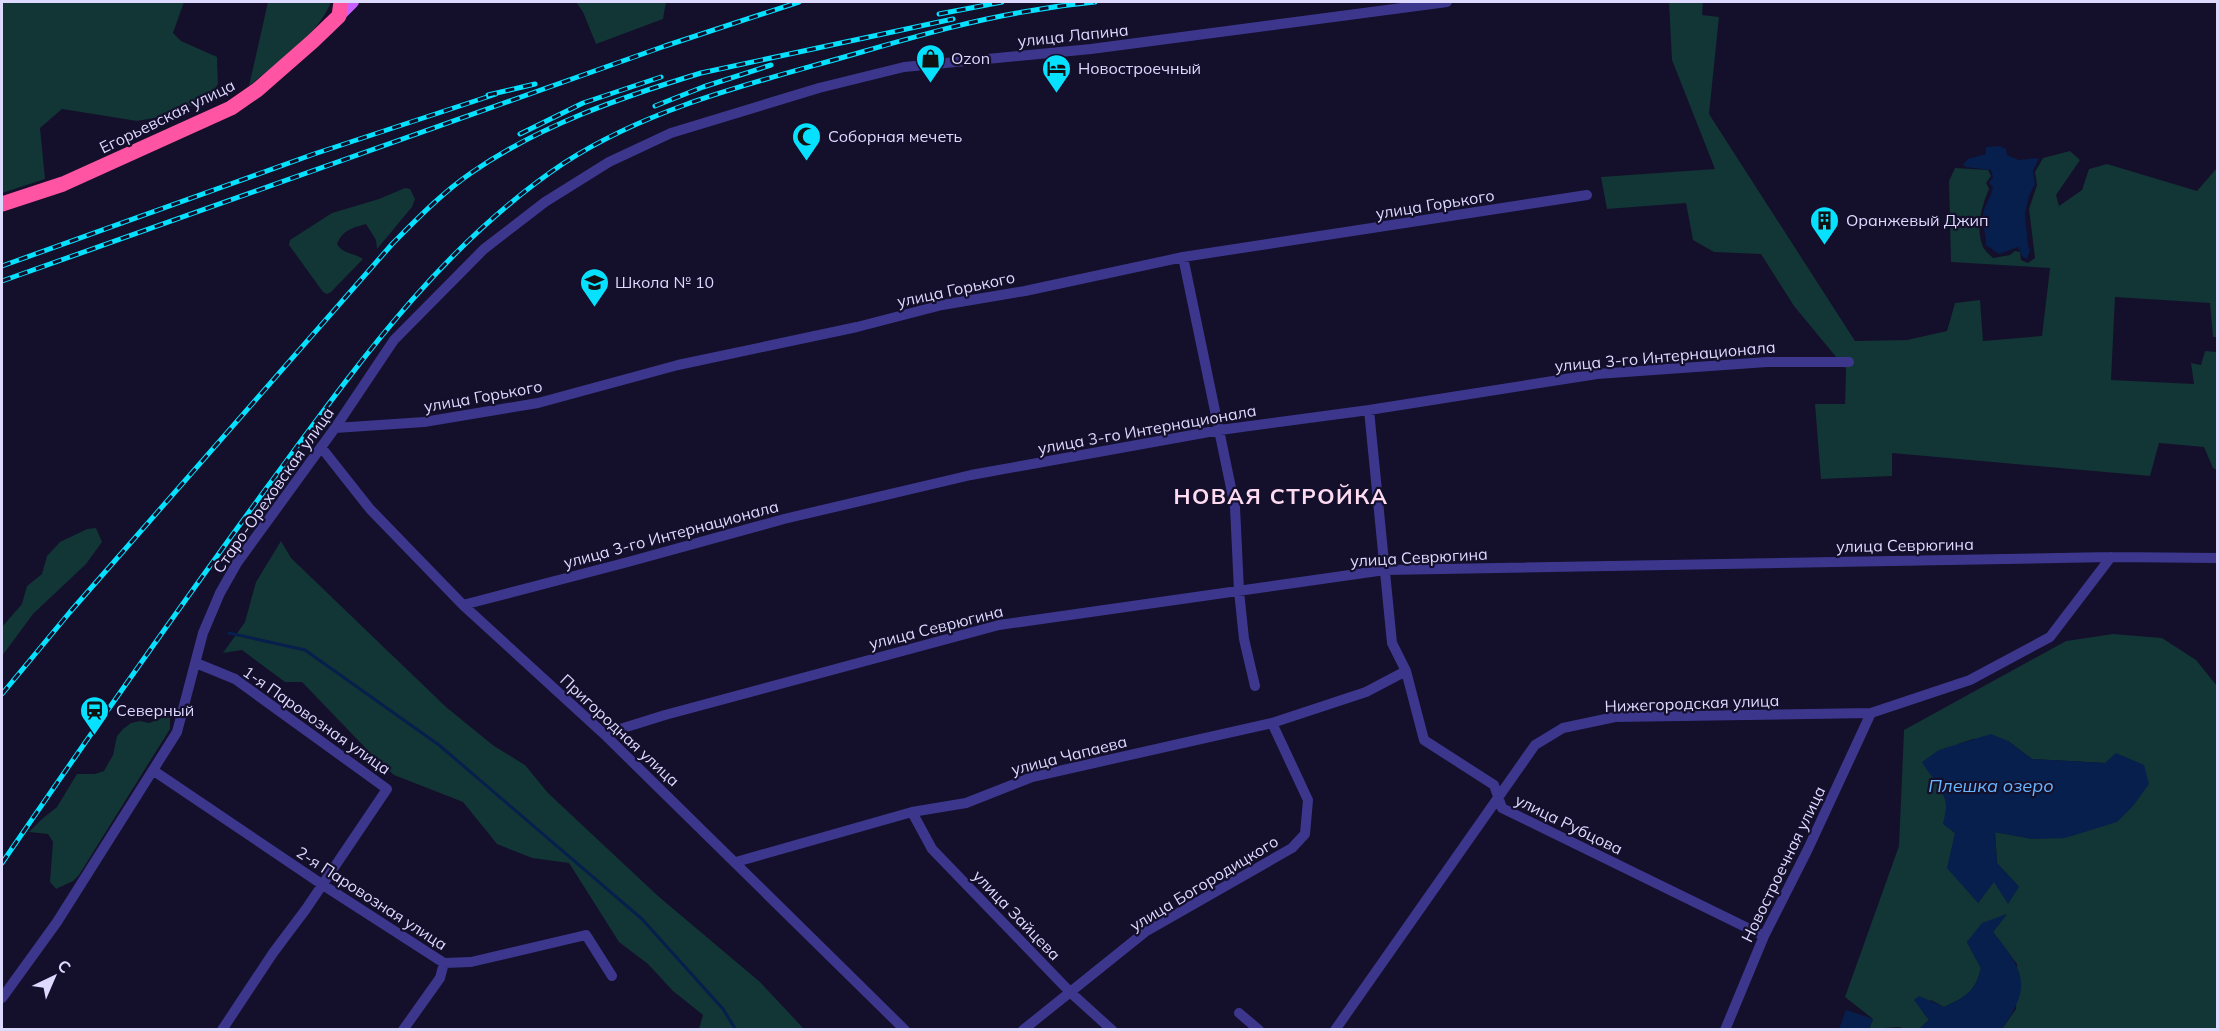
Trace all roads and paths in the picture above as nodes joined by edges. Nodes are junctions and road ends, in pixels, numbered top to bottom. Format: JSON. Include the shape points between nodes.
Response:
{"nodes":[{"id":1,"x":353,"y":2,"type":"edge"},
{"id":2,"x":1447,"y":2,"type":"edge"},
{"id":3,"x":340,"y":9,"type":"edge"},
{"id":4,"x":609,"y":162,"type":"joint"},
{"id":5,"x":1587,"y":195,"type":"dead end"},
{"id":6,"x":2,"y":204,"type":"edge"},
{"id":7,"x":1183,"y":257,"type":"junction"},
{"id":8,"x":1849,"y":362,"type":"dead end"},
{"id":9,"x":1369,"y":410,"type":"junction"},
{"id":10,"x":336,"y":428,"type":"junction"},
{"id":11,"x":1220,"y":430,"type":"junction"},
{"id":12,"x":321,"y":447,"type":"junction"},
{"id":13,"x":2111,"y":557,"type":"junction"},
{"id":14,"x":2217,"y":558,"type":"edge"},
{"id":15,"x":1384,"y":570,"type":"junction"},
{"id":16,"x":1239,"y":591,"type":"junction"},
{"id":17,"x":463,"y":604,"type":"junction"},
{"id":18,"x":196,"y":663,"type":"junction"},
{"id":19,"x":1406,"y":671,"type":"junction"},
{"id":20,"x":1255,"y":686,"type":"dead end"},
{"id":21,"x":1871,"y":713,"type":"junction"},
{"id":22,"x":1272,"y":723,"type":"junction"},
{"id":23,"x":604,"y":734,"type":"junction"},
{"id":24,"x":154,"y":771,"type":"junction"},
{"id":25,"x":1498,"y":797,"type":"junction"},
{"id":26,"x":912,"y":812,"type":"junction"},
{"id":27,"x":736,"y":862,"type":"junction"},
{"id":28,"x":323,"y":885,"type":"junction"},
{"id":29,"x":1764,"y":936,"type":"junction"},
{"id":30,"x":444,"y":963,"type":"junction"},
{"id":31,"x":612,"y":976,"type":"dead end"},
{"id":32,"x":1070,"y":992,"type":"junction"},
{"id":33,"x":2,"y":998,"type":"edge"},
{"id":34,"x":1239,"y":1013,"type":"dead end"},
{"id":35,"x":222,"y":1029,"type":"edge"},
{"id":36,"x":404,"y":1029,"type":"edge"},
{"id":37,"x":905,"y":1029,"type":"edge"},
{"id":38,"x":1023,"y":1029,"type":"edge"},
{"id":39,"x":1112,"y":1029,"type":"edge"},
{"id":40,"x":1259,"y":1029,"type":"edge"},
{"id":41,"x":1335,"y":1029,"type":"edge"},
{"id":42,"x":1725,"y":1029,"type":"edge"}],
"edges":[{"from":1,"to":3,"type":"main road","name":"Егорьевская улица"},
{"from":2,"to":4,"type":"street","name":"улица Лапина","via":[[1091,49],[904,68],[819,87],[671,132]]},
{"from":3,"to":6,"type":"highway","name":"Егорьевская улица","via":[[293,61],[231,108],[63,184]]},
{"from":4,"to":10,"type":"street","name":"Старо-Ореховская улица","via":[[545,202],[476,256],[394,340]]},
{"from":5,"to":7,"type":"street","name":"улица Горького"},
{"from":7,"to":10,"type":"street","name":"улица Горького","via":[[942,305],[678,365],[538,403],[424,422]]},
{"from":7,"to":11,"type":"street"},
{"from":8,"to":9,"type":"street","name":"улица 3-го Интернационала","via":[[1767,362],[1597,374]]},
{"from":9,"to":11,"type":"street","name":"улица 3-го Интернационала"},
{"from":9,"to":15,"type":"street","name":"улица Рубцова"},
{"from":10,"to":12,"type":"street","name":"Старо-Ореховская улица"},
{"from":11,"to":16,"type":"street","via":[[1235,507]]},
{"from":11,"to":17,"type":"street","name":"улица 3-го Интернационала","via":[[949,480],[784,519]]},
{"from":12,"to":17,"type":"street","name":"Пригородная улица","via":[[370,509]]},
{"from":12,"to":18,"type":"street","name":"Старо-Ореховская улица","via":[[237,563],[203,633]]},
{"from":13,"to":14,"type":"street","name":"улица Севрюгина"},
{"from":13,"to":15,"type":"street","name":"улица Севрюгина"},
{"from":13,"to":21,"type":"street","name":"Нижегородская улица","via":[[2050,637],[1970,680]]},
{"from":15,"to":16,"type":"street","name":"улица Севрюгина"},
{"from":15,"to":19,"type":"street","name":"улица Рубцова","via":[[1392,643]]},
{"from":16,"to":20,"type":"street","via":[[1244,639]]},
{"from":16,"to":23,"type":"street","name":"улица Севрюгина","via":[[999,625]]},
{"from":17,"to":23,"type":"street","name":"Пригородная улица"},
{"from":18,"to":24,"type":"street","name":"Старо-Ореховская улица","via":[[177,732]]},
{"from":18,"to":28,"type":"street","name":"1-я Паровозная улица","via":[[235,679],[387,789]]},
{"from":19,"to":22,"type":"street","name":"улица Чапаева","via":[[1366,692]]},
{"from":19,"to":25,"type":"street","name":"улица Рубцова","via":[[1424,740],[1494,785]]},
{"from":21,"to":25,"type":"street","name":"Нижегородская улица","via":[[1615,717],[1563,728],[1535,745]]},
{"from":21,"to":29,"type":"street","name":"Новостроечная улица"},
{"from":22,"to":26,"type":"street","name":"улица Чапаева","via":[[1032,777],[966,803]]},
{"from":22,"to":32,"type":"street","name":"улица Богородицкого","via":[[1308,800],[1305,834],[1292,848],[1145,932]]},
{"from":23,"to":27,"type":"street","name":"Пригородная улица"},
{"from":24,"to":28,"type":"street","name":"2-я Паровозная улица"},
{"from":24,"to":33,"type":"street","name":"Старо-Ореховская улица","via":[[57,922]]},
{"from":25,"to":29,"type":"street","name":"улица Рубцова","via":[[1502,808]]},
{"from":25,"to":41,"type":"street","name":"Нижегородская улица"},
{"from":26,"to":27,"type":"street","name":"улица Чапаева"},
{"from":26,"to":32,"type":"street","name":"улица Зайцева","via":[[932,849]]},
{"from":27,"to":37,"type":"street","name":"Пригородная улица"},
{"from":28,"to":30,"type":"street","name":"2-я Паровозная улица"},
{"from":28,"to":35,"type":"street"},
{"from":29,"to":42,"type":"street","name":"Новостроечная улица"},
{"from":30,"to":31,"type":"street","name":"2-я Паровозная улица","via":[[471,962],[586,936]]},
{"from":30,"to":36,"type":"street","via":[[440,978]]},
{"from":32,"to":38,"type":"street","name":"улица Богородицкого"},
{"from":32,"to":39,"type":"street","name":"улица Зайцева"},
{"from":34,"to":40,"type":"street"}]}
